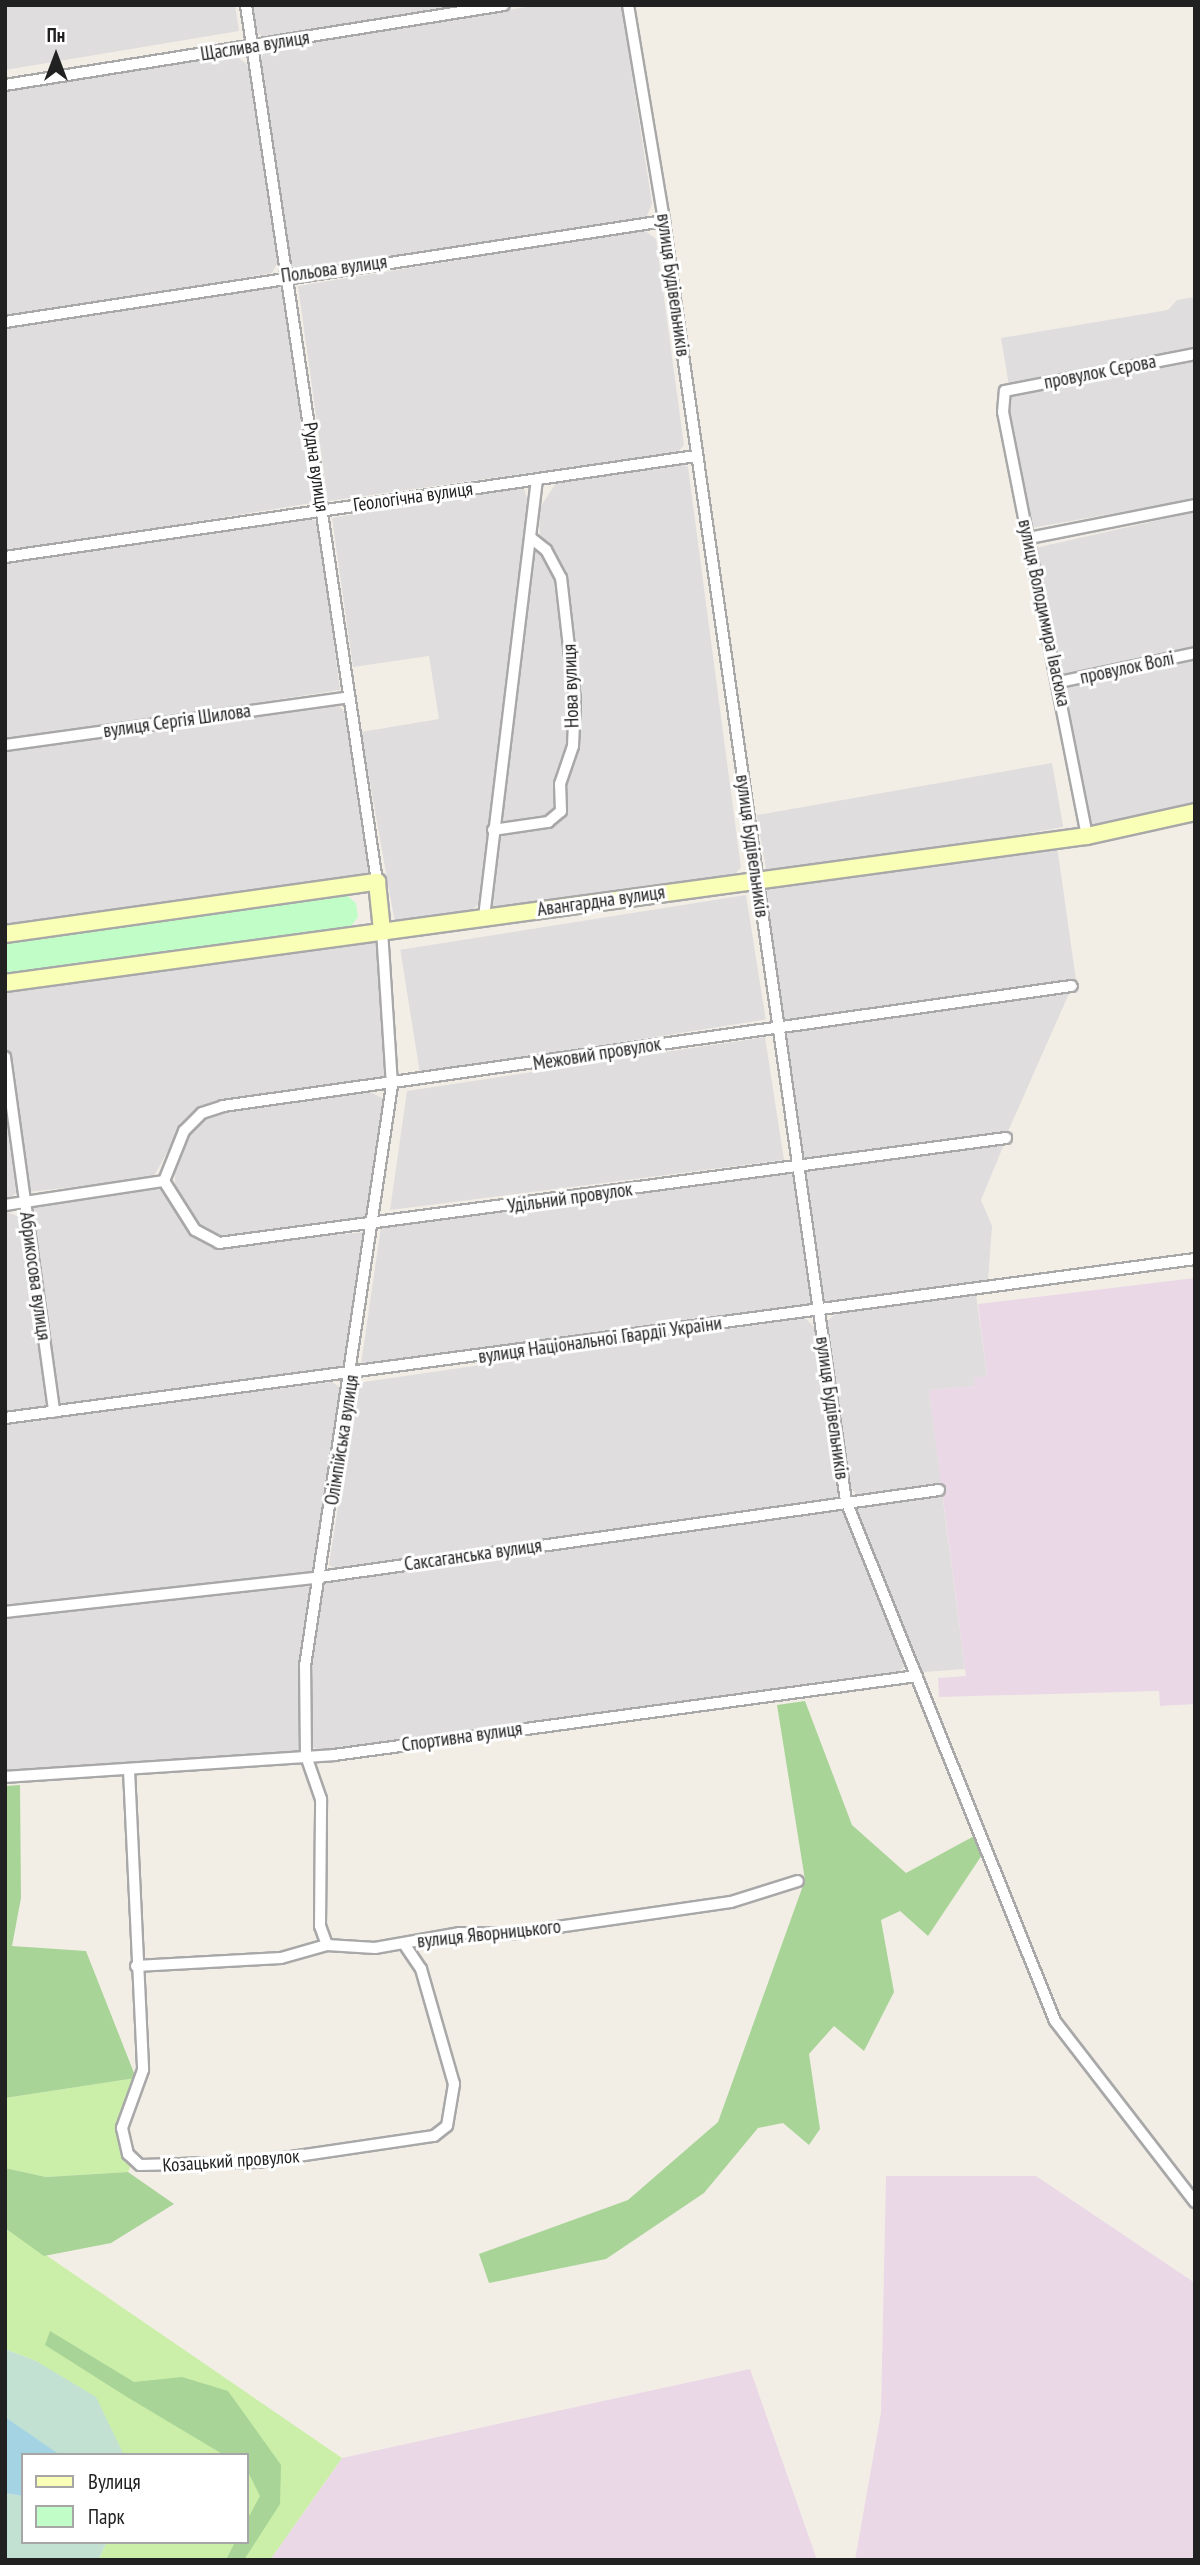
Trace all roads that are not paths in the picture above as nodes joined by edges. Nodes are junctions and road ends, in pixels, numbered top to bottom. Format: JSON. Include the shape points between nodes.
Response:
{"nodes":[{"id":1,"x":246,"y":5,"type":"edge"},
{"id":2,"x":504,"y":5,"type":"edge"},
{"id":3,"x":628,"y":5,"type":"edge"},
{"id":4,"x":252,"y":47,"type":"junction"},
{"id":5,"x":5,"y":85,"type":"edge"},
{"id":6,"x":664,"y":221,"type":"junction"},
{"id":7,"x":288,"y":276,"type":"junction"},
{"id":8,"x":5,"y":322,"type":"edge"},
{"id":9,"x":1195,"y":354,"type":"edge"},
{"id":10,"x":1004,"y":391,"type":"joint"},
{"id":11,"x":696,"y":456,"type":"junction"},
{"id":12,"x":537,"y":480,"type":"junction"},
{"id":13,"x":1195,"y":505,"type":"edge"},
{"id":14,"x":323,"y":509,"type":"junction"},
{"id":15,"x":531,"y":538,"type":"junction"},
{"id":16,"x":1029,"y":538,"type":"junction"},
{"id":17,"x":5,"y":557,"type":"edge"},
{"id":18,"x":1195,"y":653,"type":"edge"},
{"id":19,"x":1059,"y":682,"type":"junction"},
{"id":20,"x":349,"y":696,"type":"junction"},
{"id":21,"x":5,"y":746,"type":"edge"},
{"id":22,"x":1195,"y":812,"type":"edge"},
{"id":23,"x":493,"y":830,"type":"junction"},
{"id":24,"x":1087,"y":836,"type":"junction"},
{"id":25,"x":757,"y":881,"type":"junction"},
{"id":26,"x":377,"y":882,"type":"junction"},
{"id":27,"x":484,"y":917,"type":"junction"},
{"id":28,"x":382,"y":930,"type":"junction"},
{"id":29,"x":5,"y":934,"type":"edge"},
{"id":30,"x":5,"y":983,"type":"edge"},
{"id":31,"x":1072,"y":986,"type":"dead end"},
{"id":32,"x":778,"y":1027,"type":"junction"},
{"id":33,"x":5,"y":1057,"type":"edge"},
{"id":34,"x":392,"y":1085,"type":"junction"},
{"id":35,"x":1006,"y":1138,"type":"dead end"},
{"id":36,"x":799,"y":1166,"type":"junction"},
{"id":37,"x":164,"y":1181,"type":"junction"},
{"id":38,"x":24,"y":1202,"type":"junction"},
{"id":39,"x":5,"y":1205,"type":"edge"},
{"id":40,"x":374,"y":1225,"type":"junction"},
{"id":41,"x":1195,"y":1259,"type":"edge"},
{"id":42,"x":818,"y":1310,"type":"junction"},
{"id":43,"x":352,"y":1375,"type":"junction"},
{"id":44,"x":54,"y":1412,"type":"junction"},
{"id":45,"x":5,"y":1418,"type":"edge"},
{"id":46,"x":939,"y":1490,"type":"dead end"},
{"id":47,"x":846,"y":1501,"type":"junction"},
{"id":48,"x":320,"y":1577,"type":"junction"},
{"id":49,"x":5,"y":1612,"type":"edge"},
{"id":50,"x":917,"y":1676,"type":"junction"},
{"id":51,"x":306,"y":1756,"type":"junction"},
{"id":52,"x":129,"y":1770,"type":"junction"},
{"id":53,"x":5,"y":1777,"type":"edge"},
{"id":54,"x":798,"y":1881,"type":"dead end"},
{"id":55,"x":404,"y":1944,"type":"junction"},
{"id":56,"x":327,"y":1945,"type":"junction"},
{"id":57,"x":136,"y":1966,"type":"junction"},
{"id":58,"x":1195,"y":2202,"type":"edge"}],
"edges":[{"from":1,"to":4,"type":"street","name":"Рудна вулиця"},
{"from":2,"to":4,"type":"street","name":"Щаслива вулиця"},
{"from":3,"to":6,"type":"street","name":"вулиця Будівельників"},
{"from":4,"to":5,"type":"street","name":"Щаслива вулиця"},
{"from":4,"to":7,"type":"street","name":"Рудна вулиця"},
{"from":6,"to":7,"type":"street","name":"Польова вулиця"},
{"from":6,"to":11,"type":"street","name":"вулиця Будівельників"},
{"from":7,"to":8,"type":"street","name":"Польова вулиця"},
{"from":7,"to":14,"type":"street","name":"Рудна вулиця"},
{"from":9,"to":10,"type":"street","name":"провулок Сєрова"},
{"from":10,"to":16,"type":"street","name":"вулиця Володимира Івасюка","via":[[1003,412]]},
{"from":11,"to":12,"type":"street","name":"Геологічна вулиця"},
{"from":11,"to":25,"type":"street","name":"вулиця Будівельників"},
{"from":12,"to":14,"type":"street","name":"Геологічна вулиця"},
{"from":12,"to":15,"type":"street"},
{"from":13,"to":16,"type":"street"},
{"from":14,"to":17,"type":"street","name":"Геологічна вулиця"},
{"from":14,"to":20,"type":"street","name":"Рудна вулиця"},
{"from":15,"to":23,"type":"street"},
{"from":15,"to":23,"type":"street","name":"Нова вулиця","via":[[546,550],[561,578],[575,700],[573,746],[562,771],[561,811],[548,822]]},
{"from":16,"to":19,"type":"street","name":"вулиця Володимира Івасюка"},
{"from":18,"to":19,"type":"street","name":"провулок Волі"},
{"from":19,"to":24,"type":"street","name":"вулиця Володимира Івасюка"},
{"from":20,"to":21,"type":"street","name":"вулиця Сергія Шилова"},
{"from":20,"to":26,"type":"street","name":"Рудна вулиця"},
{"from":22,"to":24,"type":"street","name":"Авангардна вулиця"},
{"from":23,"to":27,"type":"street"},
{"from":24,"to":25,"type":"street","name":"Авангардна вулиця"},
{"from":25,"to":27,"type":"street","name":"Авангардна вулиця"},
{"from":25,"to":32,"type":"street","name":"вулиця Будівельників"},
{"from":26,"to":28,"type":"street","name":"Рудна вулиця"},
{"from":26,"to":29,"type":"street"},
{"from":27,"to":28,"type":"street","name":"Авангардна вулиця"},
{"from":28,"to":30,"type":"street","name":"Авангардна вулиця"},
{"from":28,"to":34,"type":"street","name":"Олімпійська вулиця"},
{"from":31,"to":32,"type":"street","name":"Межовий провулок"},
{"from":32,"to":34,"type":"street","name":"Межовий провулок"},
{"from":32,"to":36,"type":"street","name":"вулиця Будівельників"},
{"from":33,"to":38,"type":"street","name":"Абрикосова вулиця"},
{"from":34,"to":37,"type":"street","name":"Межовий провулок","via":[[202,1113],[184,1131]]},
{"from":34,"to":40,"type":"street","name":"Олімпійська вулиця"},
{"from":35,"to":36,"type":"street","name":"Удільний провулок"},
{"from":36,"to":40,"type":"street","name":"Удільний провулок"},
{"from":36,"to":42,"type":"street","name":"вулиця Будівельників"},
{"from":37,"to":38,"type":"street"},
{"from":37,"to":40,"type":"street","name":"Удільний провулок","via":[[195,1230],[219,1242]]},
{"from":38,"to":39,"type":"street"},
{"from":38,"to":44,"type":"street","name":"Абрикосова вулиця"},
{"from":40,"to":43,"type":"street","name":"Олімпійська вулиця"},
{"from":41,"to":42,"type":"street","name":"вулиця Національної Гвардії України"},
{"from":42,"to":43,"type":"street","name":"вулиця Національної Гвардії України"},
{"from":42,"to":47,"type":"street","name":"вулиця Будівельників"},
{"from":43,"to":44,"type":"street","name":"вулиця Національної Гвардії України"},
{"from":43,"to":48,"type":"street","name":"Олімпійська вулиця"},
{"from":44,"to":45,"type":"street","name":"вулиця Національної Гвардії України"},
{"from":46,"to":47,"type":"street","name":"Саксаганська вулиця"},
{"from":47,"to":48,"type":"street","name":"Саксаганська вулиця"},
{"from":47,"to":50,"type":"street","name":"вулиця Будівельників"},
{"from":48,"to":49,"type":"street","name":"Саксаганська вулиця"},
{"from":48,"to":51,"type":"street","name":"Олімпійська вулиця","via":[[305,1666]]},
{"from":50,"to":51,"type":"street","name":"Спортивна вулиця"},
{"from":50,"to":58,"type":"street","name":"вулиця Будівельників","via":[[1055,2021]]},
{"from":51,"to":52,"type":"street","name":"Спортивна вулиця"},
{"from":51,"to":56,"type":"street","name":"Олімпійська вулиця","via":[[321,1799],[317,1887],[320,1926]]},
{"from":52,"to":53,"type":"street","name":"Спортивна вулиця"},
{"from":52,"to":57,"type":"street","name":"Козацький провулок"},
{"from":54,"to":55,"type":"street","name":"вулиця Яворницького","via":[[731,1902]]},
{"from":55,"to":56,"type":"street","name":"вулиця Яворницького","via":[[345,1950]]},
{"from":55,"to":57,"type":"street","name":"Козацький провулок","via":[[421,1969],[454,2084],[447,2126],[434,2136],[257,2162],[148,2166],[128,2154],[123,2117],[143,2070]]},
{"from":56,"to":57,"type":"street","name":"вулиця Яворницького","via":[[281,1958]]}]}
